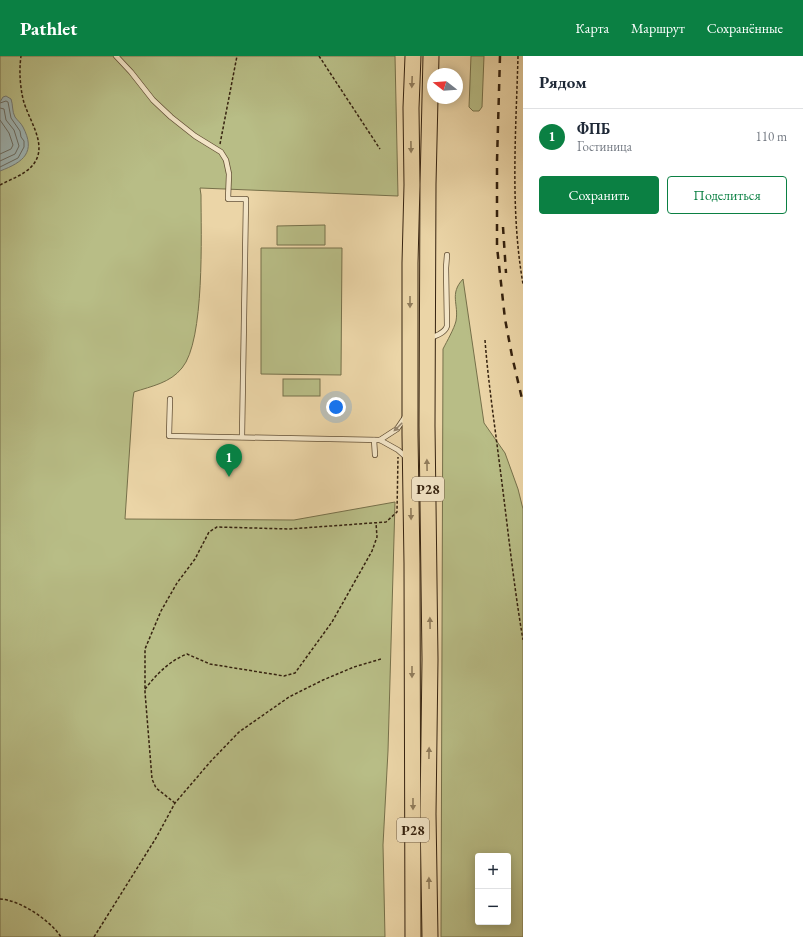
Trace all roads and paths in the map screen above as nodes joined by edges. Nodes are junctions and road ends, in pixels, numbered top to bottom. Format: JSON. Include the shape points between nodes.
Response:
{"nodes":[{"id":1,"x":21,"y":56,"type":"edge"},
{"id":2,"x":116,"y":56,"type":"edge"},
{"id":3,"x":237,"y":56,"type":"edge"},
{"id":4,"x":319,"y":56,"type":"edge"},
{"id":5,"x":413,"y":56,"type":"edge"},
{"id":6,"x":431,"y":56,"type":"edge"},
{"id":7,"x":518,"y":56,"type":"edge"},
{"id":8,"x":380,"y":149,"type":"dead end"},
{"id":9,"x":221,"y":152,"type":"junction"},
{"id":10,"x":0,"y":185,"type":"edge"},
{"id":11,"x":447,"y":255,"type":"dead end"},
{"id":12,"x":523,"y":284,"type":"edge"},
{"id":13,"x":427,"y":339,"type":"junction"},
{"id":14,"x":484,"y":340,"type":"dead end"},
{"id":15,"x":170,"y":399,"type":"dead end"},
{"id":16,"x":410,"y":409,"type":"junction"},
{"id":17,"x":242,"y":437,"type":"junction"},
{"id":18,"x":374,"y":440,"type":"junction"},
{"id":19,"x":380,"y":440,"type":"junction"},
{"id":20,"x":398,"y":450,"type":"junction"},
{"id":21,"x":374,"y":455,"type":"dead end"},
{"id":22,"x":411,"y":461,"type":"junction"},
{"id":23,"x":376,"y":523,"type":"junction"},
{"id":24,"x":523,"y":640,"type":"edge"},
{"id":25,"x":381,"y":659,"type":"dead end"},
{"id":26,"x":145,"y":689,"type":"junction"},
{"id":27,"x":175,"y":803,"type":"junction"},
{"id":28,"x":0,"y":899,"type":"edge"},
{"id":29,"x":61,"y":937,"type":"edge"},
{"id":30,"x":94,"y":937,"type":"edge"},
{"id":31,"x":413,"y":937,"type":"edge"},
{"id":32,"x":430,"y":937,"type":"edge"}],
"edges":[{"from":1,"to":10,"type":"path","via":[[21,86],[39,143],[38,155],[33,165],[24,173]]},
{"from":2,"to":9,"type":"lane","via":[[152,100],[195,136]]},
{"from":3,"to":9,"type":"path"},
{"from":4,"to":8,"type":"path"},
{"from":5,"to":16,"type":"highway","number":"Р28","one_way":true},
{"from":6,"to":13,"type":"highway","number":"Р28"},
{"from":7,"to":12,"type":"path","via":[[515,176]]},
{"from":9,"to":17,"type":"lane","via":[[229,174],[228,199],[246,199]]},
{"from":11,"to":13,"type":"lane","via":[[447,326],[443,332]]},
{"from":32,"to":13,"type":"highway","number":"Р28","one_way":true},
{"from":14,"to":24,"type":"path"},
{"from":15,"to":17,"type":"lane","via":[[169,436]]},
{"from":16,"to":19,"type":"lane","one_way":true,"via":[[397,429]]},
{"from":16,"to":22,"type":"highway","number":"Р28"},
{"from":17,"to":18,"type":"lane"},
{"from":18,"to":19,"type":"lane"},
{"from":18,"to":21,"type":"lane"},
{"from":19,"to":20,"type":"lane"},
{"from":20,"to":22,"type":"lane"},
{"from":20,"to":23,"type":"path","via":[[397,512],[386,522]]},
{"from":22,"to":31,"type":"highway","number":"Р28","one_way":true},
{"from":23,"to":26,"type":"path","via":[[377,537],[372,552],[332,622],[295,673],[284,676],[210,664],[187,654],[176,658],[154,677]]},
{"from":23,"to":26,"type":"path","via":[[289,529],[217,528],[209,532],[195,559],[177,583],[145,649]]},
{"from":25,"to":27,"type":"path","via":[[354,667],[289,697],[239,732]]},
{"from":26,"to":27,"type":"path","via":[[152,779],[156,788]]},
{"from":27,"to":30,"type":"path"},
{"from":28,"to":29,"type":"path","via":[[9,900],[36,913]]}]}
